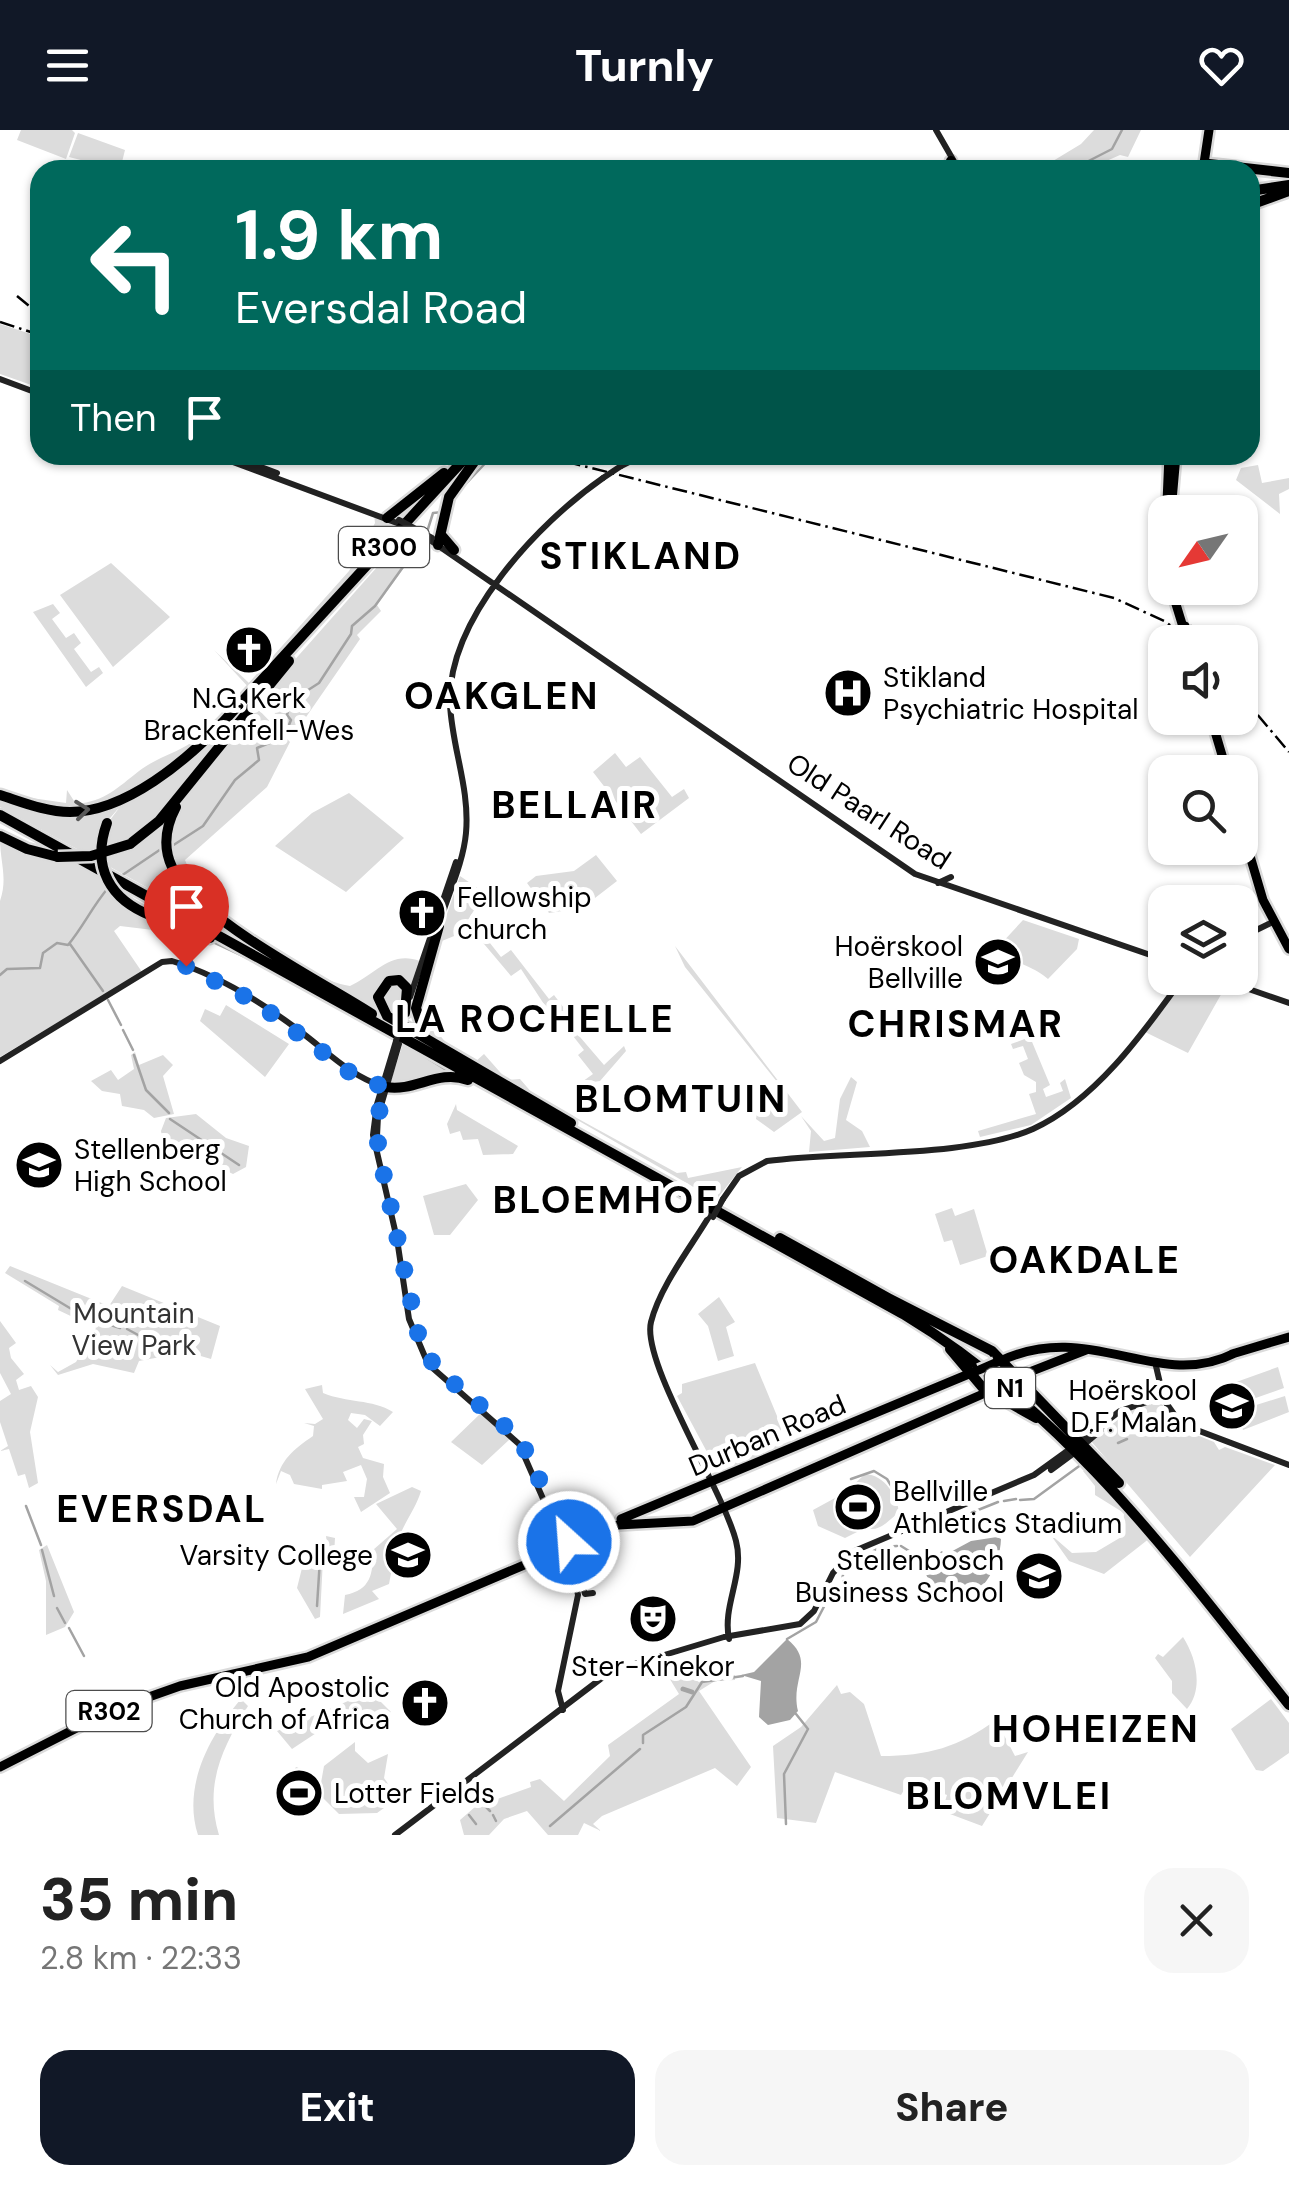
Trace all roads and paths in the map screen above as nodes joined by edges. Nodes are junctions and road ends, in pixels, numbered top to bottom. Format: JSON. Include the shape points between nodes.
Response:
{"nodes":[{"id":1,"x":934,"y":130,"type":"edge"},
{"id":2,"x":1211,"y":130,"type":"edge"},
{"id":3,"x":951,"y":160,"type":"edge"},
{"id":4,"x":1207,"y":160,"type":"edge"},
{"id":5,"x":1260,"y":171,"type":"edge"},
{"id":6,"x":1289,"y":173,"type":"edge"},
{"id":7,"x":1289,"y":186,"type":"edge"},
{"id":8,"x":1260,"y":187,"type":"edge"},
{"id":9,"x":1260,"y":200,"type":"edge"},
{"id":10,"x":0,"y":377,"type":"edge"},
{"id":11,"x":30,"y":388,"type":"edge"},
{"id":12,"x":242,"y":465,"type":"edge"},
{"id":13,"x":252,"y":465,"type":"edge"},
{"id":14,"x":459,"y":465,"type":"edge"},
{"id":15,"x":462,"y":465,"type":"edge"},
{"id":16,"x":466,"y":465,"type":"edge"},
{"id":17,"x":622,"y":465,"type":"edge"},
{"id":18,"x":1171,"y":465,"type":"edge"},
{"id":19,"x":602,"y":477,"type":"junction"},
{"id":20,"x":1169,"y":495,"type":"edge"},
{"id":21,"x":393,"y":519,"type":"junction"},
{"id":22,"x":548,"y":523,"type":"junction"},
{"id":23,"x":437,"y":538,"type":"junction"},
{"id":24,"x":454,"y":550,"type":"joint"},
{"id":25,"x":496,"y":582,"type":"junction"},
{"id":26,"x":248,"y":703,"type":"junction"},
{"id":27,"x":158,"y":775,"type":"junction"},
{"id":28,"x":197,"y":775,"type":"junction"},
{"id":29,"x":0,"y":795,"type":"edge"},
{"id":30,"x":0,"y":812,"type":"edge"},
{"id":31,"x":0,"y":836,"type":"edge"},
{"id":32,"x":1253,"y":865,"type":"edge"},
{"id":33,"x":1255,"y":865,"type":"edge"},
{"id":34,"x":951,"y":877,"type":"dead end"},
{"id":35,"x":1260,"y":879,"type":"junction"},
{"id":36,"x":124,"y":880,"type":"junction"},
{"id":37,"x":932,"y":882,"type":"junction"},
{"id":38,"x":1260,"y":892,"type":"junction"},
{"id":39,"x":1274,"y":920,"type":"junction"},
{"id":40,"x":438,"y":926,"type":"junction"},
{"id":41,"x":1258,"y":928,"type":"edge"},
{"id":42,"x":1289,"y":949,"type":"edge"},
{"id":43,"x":1148,"y":954,"type":"edge"},
{"id":44,"x":284,"y":972,"type":"junction"},
{"id":45,"x":1258,"y":993,"type":"edge"},
{"id":46,"x":1168,"y":995,"type":"edge"},
{"id":47,"x":1169,"y":995,"type":"edge"},
{"id":48,"x":1286,"y":1003,"type":"edge"},
{"id":49,"x":372,"y":1015,"type":"junction"},
{"id":50,"x":404,"y":1019,"type":"junction"},
{"id":51,"x":321,"y":1048,"type":"junction"},
{"id":52,"x":462,"y":1059,"type":"junction"},
{"id":53,"x":0,"y":1061,"type":"edge"},
{"id":54,"x":333,"y":1064,"type":"dead end"},
{"id":55,"x":348,"y":1072,"type":"junction"},
{"id":56,"x":383,"y":1083,"type":"junction"},
{"id":57,"x":541,"y":1114,"type":"junction"},
{"id":58,"x":571,"y":1123,"type":"junction"},
{"id":59,"x":721,"y":1199,"type":"junction"},
{"id":60,"x":888,"y":1298,"type":"junction"},
{"id":61,"x":903,"y":1314,"type":"junction"},
{"id":62,"x":1289,"y":1336,"type":"edge"},
{"id":63,"x":1078,"y":1348,"type":"junction"},
{"id":64,"x":1001,"y":1359,"type":"junction"},
{"id":65,"x":1157,"y":1362,"type":"junction"},
{"id":66,"x":968,"y":1372,"type":"junction"},
{"id":67,"x":1020,"y":1376,"type":"junction"},
{"id":68,"x":993,"y":1389,"type":"junction"},
{"id":69,"x":1164,"y":1396,"type":"junction"},
{"id":70,"x":1085,"y":1440,"type":"dead end"},
{"id":71,"x":1072,"y":1451,"type":"dead end"},
{"id":72,"x":1289,"y":1463,"type":"edge"},
{"id":73,"x":827,"y":1464,"type":"junction"},
{"id":74,"x":1106,"y":1478,"type":"junction"},
{"id":75,"x":811,"y":1480,"type":"dead end"},
{"id":76,"x":1118,"y":1481,"type":"junction"},
{"id":77,"x":714,"y":1482,"type":"junction"},
{"id":78,"x":771,"y":1488,"type":"junction"},
{"id":79,"x":762,"y":1498,"type":"dead end"},
{"id":80,"x":724,"y":1508,"type":"junction"},
{"id":81,"x":638,"y":1522,"type":"junction"},
{"id":82,"x":614,"y":1526,"type":"junction"},
{"id":83,"x":653,"y":1526,"type":"dead end"},
{"id":84,"x":566,"y":1545,"type":"junction"},
{"id":85,"x":606,"y":1554,"type":"dead end"},
{"id":86,"x":582,"y":1584,"type":"junction"},
{"id":87,"x":593,"y":1593,"type":"dead end"},
{"id":88,"x":438,"y":1599,"type":"junction"},
{"id":89,"x":730,"y":1638,"type":"junction"},
{"id":90,"x":664,"y":1657,"type":"junction"},
{"id":91,"x":264,"y":1658,"type":"dead end"},
{"id":92,"x":598,"y":1664,"type":"dead end"},
{"id":93,"x":566,"y":1667,"type":"junction"},
{"id":94,"x":234,"y":1671,"type":"junction"},
{"id":95,"x":649,"y":1673,"type":"dead end"},
{"id":96,"x":561,"y":1676,"type":"junction"},
{"id":97,"x":595,"y":1680,"type":"junction"},
{"id":98,"x":1289,"y":1694,"type":"edge"},
{"id":99,"x":564,"y":1705,"type":"junction"},
{"id":100,"x":1289,"y":1705,"type":"edge"},
{"id":101,"x":0,"y":1765,"type":"edge"},
{"id":102,"x":398,"y":1835,"type":"edge"}],
"edges":[{"from":1,"to":3,"type":"main road"},
{"from":2,"to":4,"type":"main road"},
{"from":5,"to":6,"type":"highway"},
{"from":7,"to":8,"type":"highway"},
{"from":7,"to":9,"type":"highway"},
{"from":10,"to":11,"type":"main road"},
{"from":12,"to":21,"type":"main road","name":"Old Paarl Road"},
{"from":13,"to":21,"type":"main road","name":"Old Paarl Road"},
{"from":14,"to":21,"type":"highway"},
{"from":15,"to":26,"type":"highway","number":"R300"},
{"from":16,"to":23,"type":"highway"},
{"from":17,"to":19,"type":"main road","bridge":true},
{"from":18,"to":20,"type":"main road"},
{"from":19,"to":22,"type":"main road"},
{"from":19,"to":22,"type":"main road"},
{"from":21,"to":23,"type":"main road","name":"Old Paarl Road","bridge":true},
{"from":22,"to":25,"type":"main road"},
{"from":22,"to":25,"type":"main road"},
{"from":23,"to":24,"type":"highway"},
{"from":23,"to":25,"type":"main road","name":"Old Paarl Road"},
{"from":24,"to":25,"type":"main road","name":"Old Paarl Road"},
{"from":25,"to":37,"type":"main road","name":"Old Paarl Road"},
{"from":25,"to":40,"type":"main road","via":[[471,618],[453,665],[451,713],[466,828]]},
{"from":25,"to":50,"type":"main road","via":[[472,609],[451,662],[448,714],[463,830]]},
{"from":26,"to":27,"type":"highway","number":"R300"},
{"from":26,"to":28,"type":"highway","number":"R300"},
{"from":29,"to":27,"type":"highway","one_way":true,"via":[[82,811],[116,802]]},
{"from":27,"to":44,"type":"highway","bridge":true,"via":[[106,824],[100,849],[107,880],[124,902]]},
{"from":28,"to":31,"type":"highway","bridge":true,"via":[[130,844],[58,857]]},
{"from":28,"to":49,"type":"highway","via":[[168,825],[172,866],[196,896],[264,949]]},
{"from":30,"to":36,"type":"highway","number":"N1","bridge":true},
{"from":32,"to":38,"type":"main road"},
{"from":33,"to":35,"type":"main road"},
{"from":34,"to":37,"type":"main road"},
{"from":35,"to":38,"type":"main road"},
{"from":35,"to":39,"type":"main road"},
{"from":36,"to":44,"type":"highway","number":"N1"},
{"from":36,"to":49,"type":"highway","number":"N1"},
{"from":37,"to":43,"type":"main road","name":"Old Paarl Road"},
{"from":38,"to":39,"type":"main road"},
{"from":39,"to":41,"type":"main road"},
{"from":39,"to":42,"type":"main road"},
{"from":40,"to":50,"type":"main road"},
{"from":40,"to":52,"type":"highway","via":[[417,1020],[429,1038]]},
{"from":44,"to":57,"type":"highway","number":"N1"},
{"from":45,"to":48,"type":"main road"},
{"from":46,"to":59,"type":"main road","via":[[1134,1038],[1040,1121],[990,1138],[759,1160],[738,1172]]},
{"from":47,"to":59,"type":"main road","via":[[1074,1108],[1042,1124],[1000,1140],[767,1161],[739,1176]]},
{"from":49,"to":58,"type":"highway","number":"N1"},
{"from":50,"to":52,"type":"highway","via":[[407,988],[389,980],[378,997],[385,1014]]},
{"from":50,"to":56,"type":"main road","bridge":true},
{"from":51,"to":53,"type":"main road","via":[[243,994],[168,961]]},
{"from":51,"to":55,"type":"main road"},
{"from":51,"to":56,"type":"main road","via":[[358,1075]]},
{"from":52,"to":58,"type":"highway"},
{"from":54,"to":55,"type":"main road"},
{"from":55,"to":56,"type":"main road"},
{"from":56,"to":57,"type":"highway","via":[[398,1089],[457,1076]]},
{"from":56,"to":84,"type":"main road","via":[[378,1148],[421,1347],[439,1371],[520,1439]]},
{"from":57,"to":61,"type":"highway","number":"N1"},
{"from":58,"to":60,"type":"highway","number":"N1"},
{"from":59,"to":77,"type":"main road","bridge":true,"via":[[658,1310],[653,1337]]},
{"from":60,"to":64,"type":"highway"},
{"from":60,"to":76,"type":"highway","number":"N1","via":[[1013,1382]]},
{"from":61,"to":66,"type":"highway"},
{"from":61,"to":74,"type":"highway","number":"N1","via":[[994,1376]]},
{"from":62,"to":65,"type":"main road","name":"Durban Road","number":"R302","via":[[1209,1364]]},
{"from":63,"to":64,"type":"main road","name":"Durban Road","number":"R302","via":[[1040,1347]]},
{"from":63,"to":65,"type":"main road","name":"Durban Road","number":"R302"},
{"from":63,"to":67,"type":"main road","name":"Durban Road","number":"R302"},
{"from":64,"to":66,"type":"main road","name":"Durban Road","number":"R302","bridge":true},
{"from":64,"to":67,"type":"highway"},
{"from":65,"to":69,"type":"main road"},
{"from":66,"to":68,"type":"highway"},
{"from":66,"to":77,"type":"main road","name":"Durban Road","number":"R302"},
{"from":67,"to":68,"type":"main road","number":"R302","bridge":true},
{"from":67,"to":76,"type":"highway"},
{"from":68,"to":73,"type":"main road","number":"R302"},
{"from":68,"to":74,"type":"highway"},
{"from":69,"to":70,"type":"main road","via":[[1132,1406]]},
{"from":69,"to":72,"type":"main road","via":[[1188,1425]]},
{"from":71,"to":89,"type":"main road","via":[[1030,1477],[854,1551],[800,1624]]},
{"from":73,"to":75,"type":"main road"},
{"from":73,"to":78,"type":"main road","number":"R302"},
{"from":74,"to":100,"type":"highway","number":"N1"},
{"from":76,"to":98,"type":"highway","number":"N1"},
{"from":77,"to":80,"type":"main road"},
{"from":77,"to":84,"type":"main road","name":"Durban Road","number":"R302"},
{"from":78,"to":79,"type":"main road"},
{"from":78,"to":80,"type":"main road","number":"R302"},
{"from":80,"to":81,"type":"main road","number":"R302","via":[[686,1524]]},
{"from":80,"to":89,"type":"main road","via":[[738,1554],[726,1612]]},
{"from":81,"to":82,"type":"main road","number":"R302"},
{"from":81,"to":83,"type":"main road"},
{"from":82,"to":84,"type":"main road","name":"Durban Road","number":"R302"},
{"from":82,"to":85,"type":"main road","via":[[603,1535]]},
{"from":84,"to":86,"type":"main road"},
{"from":84,"to":88,"type":"main road","name":"Durban Road","number":"R302"},
{"from":84,"to":96,"type":"main road","via":[[578,1587]]},
{"from":86,"to":87,"type":"main road","via":[[584,1593]]},
{"from":86,"to":93,"type":"main road"},
{"from":88,"to":94,"type":"main road","number":"R302","via":[[294,1658]]},
{"from":88,"to":101,"type":"main road","number":"R302","via":[[301,1659],[128,1704]]},
{"from":89,"to":90,"type":"main road"},
{"from":89,"to":97,"type":"main road","via":[[626,1664]]},
{"from":90,"to":95,"type":"main road"},
{"from":90,"to":99,"type":"main road","via":[[613,1674]]},
{"from":91,"to":94,"type":"main road"},
{"from":92,"to":97,"type":"main road","via":[[605,1670]]},
{"from":93,"to":96,"type":"main road"},
{"from":93,"to":99,"type":"main road"},
{"from":94,"to":101,"type":"main road","number":"R302","via":[[120,1703]]},
{"from":96,"to":99,"type":"main road"},
{"from":97,"to":99,"type":"main road"},
{"from":99,"to":102,"type":"main road"}]}
